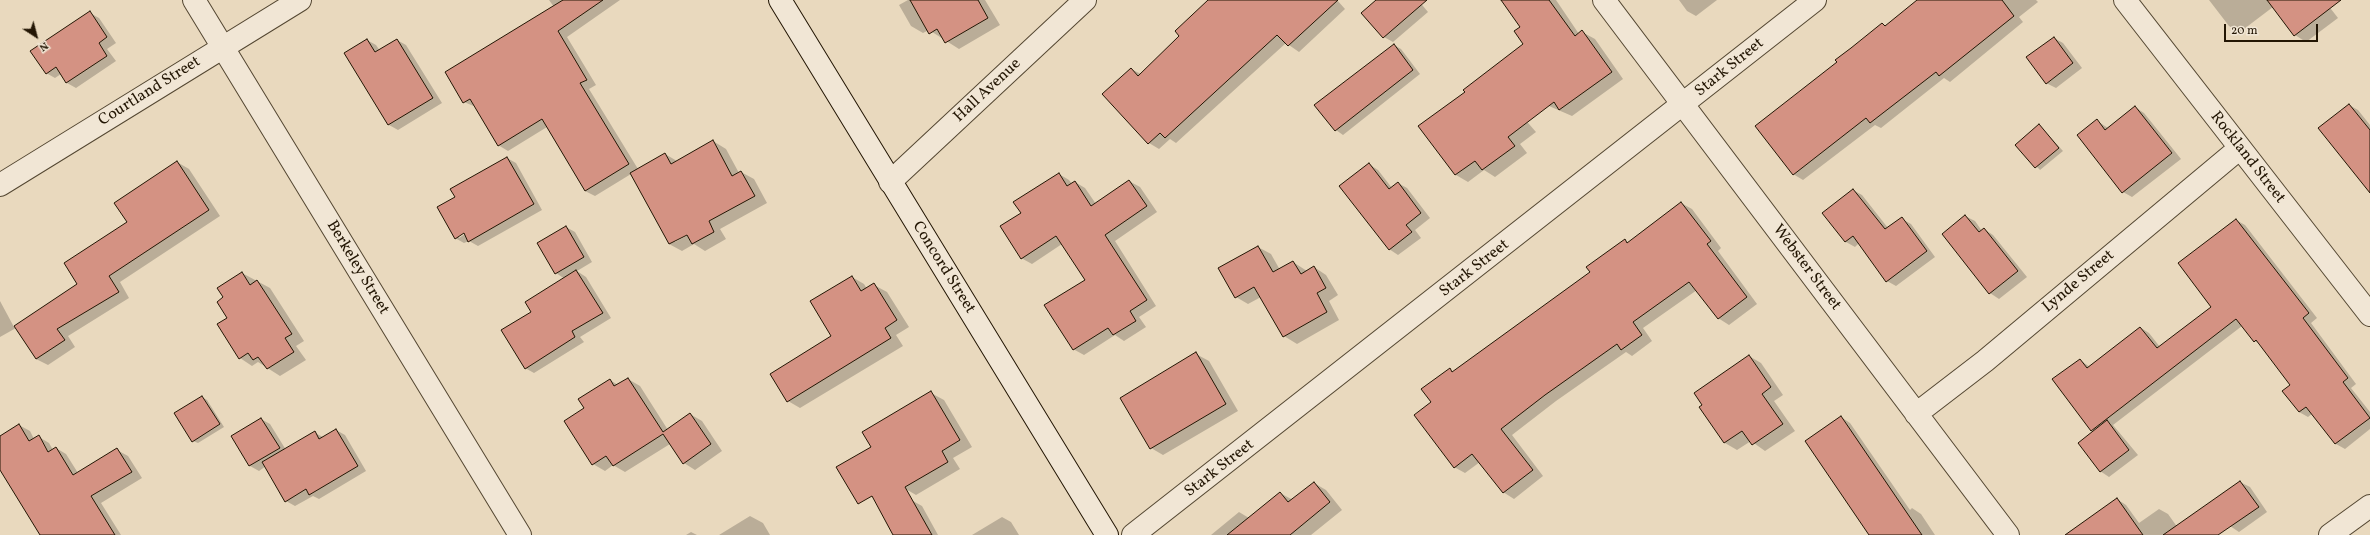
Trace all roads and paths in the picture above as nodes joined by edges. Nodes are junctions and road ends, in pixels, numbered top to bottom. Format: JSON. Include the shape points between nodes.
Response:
{"nodes":[{"id":1,"x":194,"y":0,"type":"edge"},
{"id":2,"x":300,"y":0,"type":"edge"},
{"id":3,"x":780,"y":0,"type":"edge"},
{"id":4,"x":1085,"y":0,"type":"edge"},
{"id":5,"x":1604,"y":0,"type":"edge"},
{"id":6,"x":1815,"y":0,"type":"edge"},
{"id":7,"x":2125,"y":0,"type":"edge"},
{"id":8,"x":223,"y":47,"type":"junction"},
{"id":9,"x":1683,"y":105,"type":"junction"},
{"id":10,"x":2240,"y":148,"type":"junction"},
{"id":11,"x":890,"y":182,"type":"junction"},
{"id":12,"x":0,"y":185,"type":"edge"},
{"id":13,"x":2370,"y":315,"type":"edge"},
{"id":14,"x":1916,"y":414,"type":"junction"},
{"id":15,"x":2370,"y":506,"type":"edge"},
{"id":16,"x":520,"y":535,"type":"edge"},
{"id":17,"x":1108,"y":535,"type":"edge"},
{"id":18,"x":1133,"y":535,"type":"edge"},
{"id":19,"x":2008,"y":535,"type":"edge"},
{"id":20,"x":2330,"y":535,"type":"edge"}],
"edges":[{"from":1,"to":8,"type":"street","name":"Berkeley Street"},
{"from":2,"to":8,"type":"street","name":"Courtland Street"},
{"from":3,"to":11,"type":"street","name":"Concord Street"},
{"from":4,"to":11,"type":"street","name":"Hall Avenue"},
{"from":5,"to":9,"type":"street","name":"Webster Street"},
{"from":6,"to":9,"type":"street","name":"Stark Street"},
{"from":7,"to":10,"type":"street","name":"Rockland Street"},
{"from":8,"to":12,"type":"street","name":"Courtland Street"},
{"from":8,"to":16,"type":"street","name":"Berkeley Street"},
{"from":9,"to":14,"type":"street","name":"Webster Street"},
{"from":9,"to":18,"type":"street","name":"Stark Street"},
{"from":10,"to":13,"type":"street","name":"Rockland Street"},
{"from":10,"to":14,"type":"street","name":"Lynde Street","via":[[1985,361]]},
{"from":11,"to":17,"type":"street","name":"Concord Street"},
{"from":14,"to":19,"type":"street","name":"Webster Street"},
{"from":15,"to":20,"type":"street"}]}
